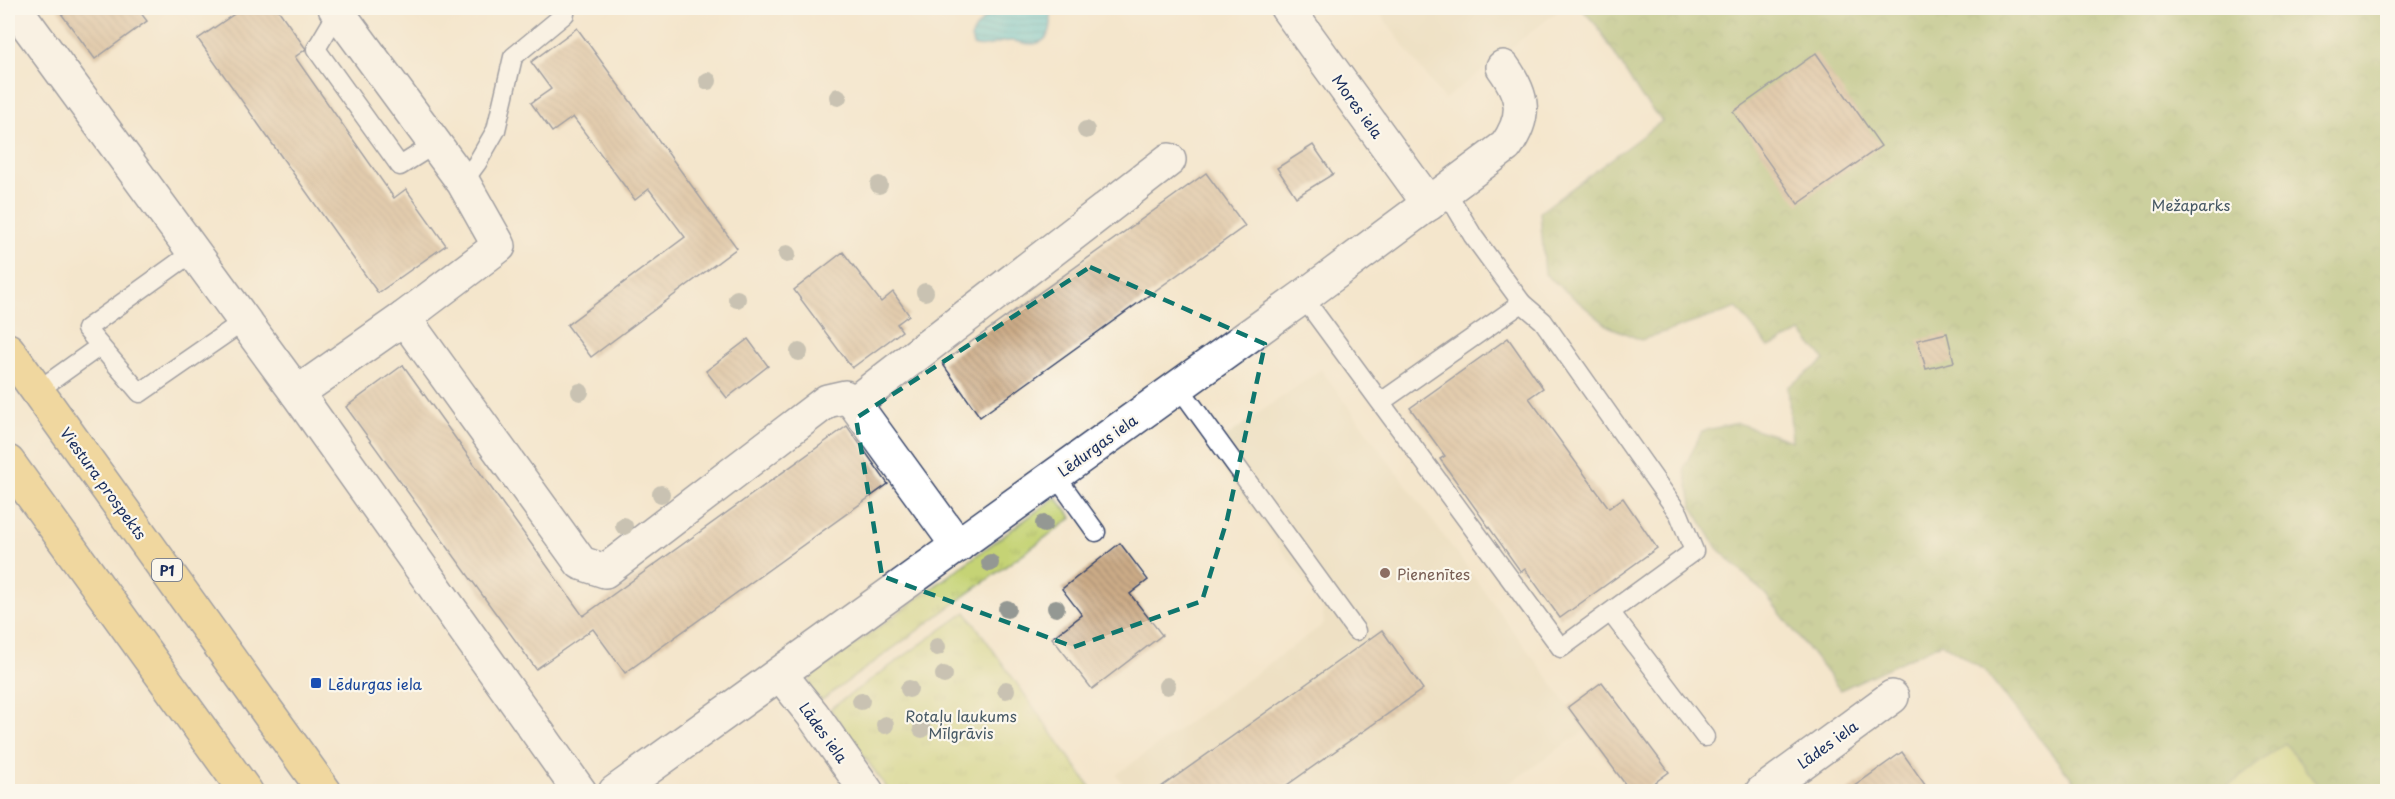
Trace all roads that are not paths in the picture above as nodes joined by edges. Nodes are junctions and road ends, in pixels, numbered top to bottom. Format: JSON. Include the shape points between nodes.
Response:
{"nodes":[{"id":1,"x":15,"y":8,"type":"edge"},
{"id":2,"x":1287,"y":8,"type":"edge"},
{"id":3,"x":337,"y":10,"type":"edge"},
{"id":4,"x":565,"y":14,"type":"dead end"},
{"id":5,"x":1503,"y":68,"type":"dead end"},
{"id":6,"x":1169,"y":160,"type":"dead end"},
{"id":7,"x":463,"y":182,"type":"junction"},
{"id":8,"x":1437,"y":197,"type":"junction"},
{"id":9,"x":193,"y":252,"type":"junction"},
{"id":10,"x":1303,"y":297,"type":"junction"},
{"id":11,"x":1522,"y":303,"type":"junction"},
{"id":12,"x":404,"y":318,"type":"junction"},
{"id":13,"x":244,"y":321,"type":"junction"},
{"id":14,"x":100,"y":346,"type":"junction"},
{"id":15,"x":8,"y":350,"type":"edge"},
{"id":16,"x":1179,"y":387,"type":"junction"},
{"id":17,"x":37,"y":391,"type":"junction"},
{"id":18,"x":297,"y":393,"type":"junction"},
{"id":19,"x":855,"y":402,"type":"junction"},
{"id":20,"x":1381,"y":402,"type":"junction"},
{"id":21,"x":8,"y":462,"type":"edge"},
{"id":22,"x":1055,"y":475,"type":"junction"},
{"id":23,"x":1096,"y":532,"type":"dead end"},
{"id":24,"x":958,"y":546,"type":"junction"},
{"id":25,"x":1611,"y":613,"type":"junction"},
{"id":26,"x":1356,"y":631,"type":"dead end"},
{"id":27,"x":780,"y":674,"type":"junction"},
{"id":28,"x":1892,"y":697,"type":"dead end"},
{"id":29,"x":1705,"y":737,"type":"dead end"},
{"id":30,"x":246,"y":792,"type":"edge"},
{"id":31,"x":325,"y":792,"type":"edge"},
{"id":32,"x":580,"y":792,"type":"edge"},
{"id":33,"x":615,"y":792,"type":"edge"},
{"id":34,"x":867,"y":792,"type":"edge"},
{"id":35,"x":1762,"y":792,"type":"edge"}],
"edges":[{"from":1,"to":9,"type":"street"},
{"from":2,"to":8,"type":"street","name":"Mores iela"},
{"from":3,"to":7,"type":"street"},
{"from":4,"to":7,"type":"lane","via":[[513,57],[496,130]]},
{"from":5,"to":8,"type":"street","name":"Lēdurgas iela","via":[[1518,91],[1518,127],[1506,146]]},
{"from":6,"to":19,"type":"street"},
{"from":7,"to":12,"type":"street","via":[[499,246]]},
{"from":8,"to":10,"type":"street","name":"Lēdurgas iela"},
{"from":8,"to":11,"type":"lane","via":[[1473,236]]},
{"from":9,"to":13,"type":"street"},
{"from":9,"to":14,"type":"lane","via":[[86,329]]},
{"from":10,"to":16,"type":"street","name":"Lēdurgas iela"},
{"from":10,"to":20,"type":"lane"},
{"from":11,"to":20,"type":"lane"},
{"from":11,"to":25,"type":"lane","via":[[1543,321],[1679,514],[1694,552]]},
{"from":12,"to":18,"type":"street"},
{"from":12,"to":19,"type":"street","via":[[581,563],[605,571],[827,401],[845,397]]},
{"from":13,"to":14,"type":"lane","via":[[140,393]]},
{"from":13,"to":18,"type":"street"},
{"from":14,"to":17,"type":"lane"},
{"from":15,"to":17,"type":"main road","name":"Viestura prospekts","number":"P1"},
{"from":16,"to":22,"type":"street","name":"Lēdurgas iela"},
{"from":16,"to":26,"type":"lane"},
{"from":17,"to":31,"type":"main road","name":"Viestura prospekts","number":"P1"},
{"from":18,"to":32,"type":"street"},
{"from":19,"to":24,"type":"street"},
{"from":20,"to":25,"type":"lane","via":[[1561,648]]},
{"from":21,"to":30,"type":"main road"},
{"from":22,"to":23,"type":"lane"},
{"from":22,"to":24,"type":"street","name":"Lēdurgas iela"},
{"from":24,"to":27,"type":"street","name":"Lēdurgas iela"},
{"from":25,"to":29,"type":"lane"},
{"from":27,"to":33,"type":"street","name":"Lēdurgas iela"},
{"from":27,"to":34,"type":"street","name":"Lādes iela"},
{"from":28,"to":35,"type":"street","name":"Lādes iela"}]}
